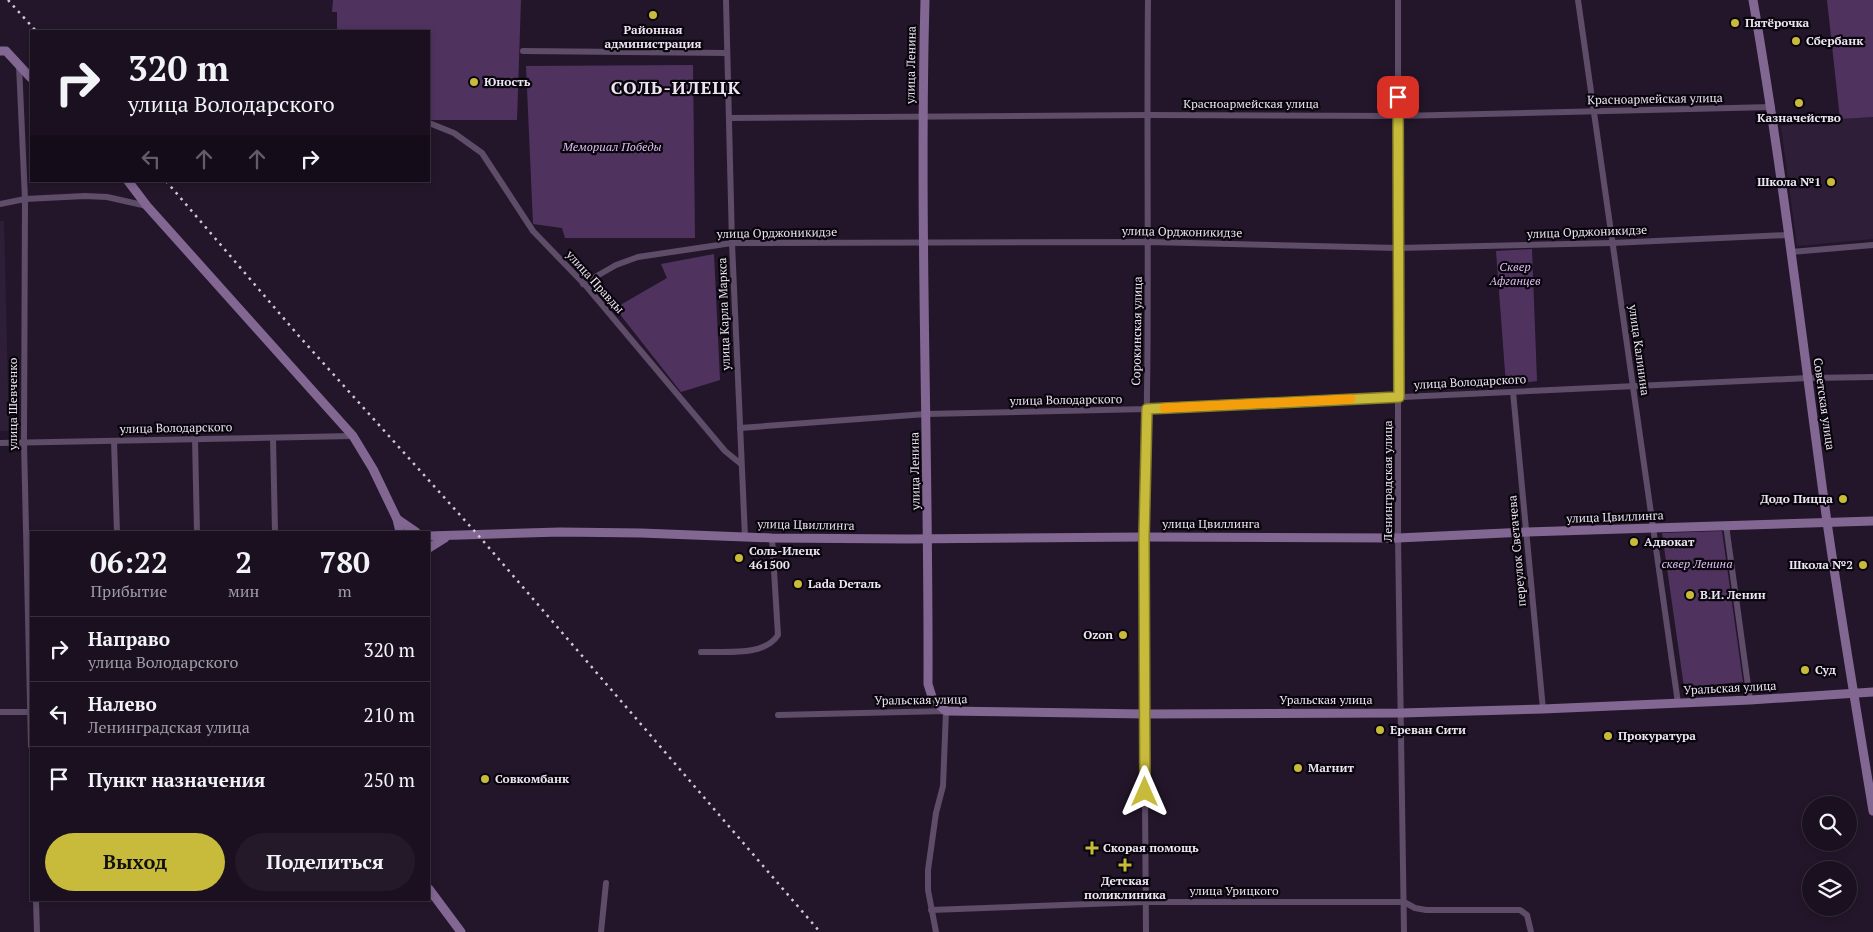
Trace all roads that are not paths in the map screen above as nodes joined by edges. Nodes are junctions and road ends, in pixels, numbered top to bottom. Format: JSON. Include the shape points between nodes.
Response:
{"nodes":[{"id":1,"x":726,"y":0,"type":"edge"},
{"id":2,"x":925,"y":0,"type":"edge"},
{"id":3,"x":1148,"y":0,"type":"edge"},
{"id":4,"x":1398,"y":0,"type":"edge"},
{"id":5,"x":1578,"y":0,"type":"edge"},
{"id":6,"x":1753,"y":0,"type":"edge"},
{"id":7,"x":2,"y":49,"type":"edge"},
{"id":8,"x":523,"y":51,"type":"dead end"},
{"id":9,"x":728,"y":53,"type":"junction"},
{"id":10,"x":19,"y":64,"type":"junction"},
{"id":11,"x":30,"y":77,"type":"edge"},
{"id":12,"x":1772,"y":108,"type":"junction"},
{"id":13,"x":1595,"y":111,"type":"junction"},
{"id":14,"x":1148,"y":115,"type":"junction"},
{"id":15,"x":1398,"y":116,"type":"junction"},
{"id":16,"x":923,"y":117,"type":"junction"},
{"id":17,"x":729,"y":118,"type":"junction"},
{"id":18,"x":430,"y":123,"type":"edge"},
{"id":19,"x":129,"y":182,"type":"edge"},
{"id":20,"x":25,"y":199,"type":"junction"},
{"id":21,"x":0,"y":204,"type":"edge"},
{"id":22,"x":147,"y":206,"type":"junction"},
{"id":23,"x":1788,"y":235,"type":"junction"},
{"id":24,"x":1149,"y":242,"type":"junction"},
{"id":25,"x":732,"y":243,"type":"junction"},
{"id":26,"x":924,"y":243,"type":"junction"},
{"id":27,"x":1612,"y":243,"type":"junction"},
{"id":28,"x":1873,"y":245,"type":"edge"},
{"id":29,"x":1398,"y":248,"type":"junction"},
{"id":30,"x":1791,"y":252,"type":"junction"},
{"id":31,"x":583,"y":284,"type":"junction"},
{"id":32,"x":1873,"y":377,"type":"edge"},
{"id":33,"x":1808,"y":378,"type":"junction"},
{"id":34,"x":1633,"y":386,"type":"junction"},
{"id":35,"x":1513,"y":392,"type":"junction"},
{"id":36,"x":1399,"y":397,"type":"junction"},
{"id":37,"x":1147,"y":409,"type":"junction"},
{"id":38,"x":926,"y":414,"type":"junction"},
{"id":39,"x":740,"y":428,"type":"junction"},
{"id":40,"x":353,"y":436,"type":"junction"},
{"id":41,"x":273,"y":438,"type":"junction"},
{"id":42,"x":195,"y":439,"type":"junction"},
{"id":43,"x":114,"y":441,"type":"junction"},
{"id":44,"x":0,"y":443,"type":"edge"},
{"id":45,"x":24,"y":443,"type":"junction"},
{"id":46,"x":741,"y":464,"type":"junction"},
{"id":47,"x":397,"y":519,"type":"junction"},
{"id":48,"x":1873,"y":521,"type":"edge"},
{"id":49,"x":1828,"y":523,"type":"junction"},
{"id":50,"x":1726,"y":525,"type":"junction"},
{"id":51,"x":1654,"y":528,"type":"junction"},
{"id":52,"x":117,"y":531,"type":"edge"},
{"id":53,"x":197,"y":531,"type":"edge"},
{"id":54,"x":275,"y":531,"type":"edge"},
{"id":55,"x":400,"y":531,"type":"edge"},
{"id":56,"x":414,"y":531,"type":"edge"},
{"id":57,"x":1526,"y":532,"type":"junction"},
{"id":58,"x":430,"y":536,"type":"edge"},
{"id":59,"x":448,"y":537,"type":"junction"},
{"id":60,"x":745,"y":537,"type":"junction"},
{"id":61,"x":1144,"y":537,"type":"junction"},
{"id":62,"x":772,"y":538,"type":"junction"},
{"id":63,"x":1398,"y":538,"type":"junction"},
{"id":64,"x":929,"y":539,"type":"junction"},
{"id":65,"x":430,"y":547,"type":"edge"},
{"id":66,"x":29,"y":581,"type":"edge"},
{"id":67,"x":30,"y":646,"type":"edge"},
{"id":68,"x":701,"y":652,"type":"dead end"},
{"id":69,"x":1873,"y":692,"type":"edge"},
{"id":70,"x":1853,"y":693,"type":"junction"},
{"id":71,"x":1750,"y":700,"type":"junction"},
{"id":72,"x":1678,"y":703,"type":"junction"},
{"id":73,"x":1543,"y":709,"type":"junction"},
{"id":74,"x":946,"y":711,"type":"junction"},
{"id":75,"x":0,"y":712,"type":"edge"},
{"id":76,"x":30,"y":712,"type":"edge"},
{"id":77,"x":1401,"y":713,"type":"junction"},
{"id":78,"x":778,"y":714,"type":"dead end"},
{"id":79,"x":1145,"y":714,"type":"junction"},
{"id":80,"x":1873,"y":810,"type":"edge"},
{"id":81,"x":606,"y":883,"type":"dead end"},
{"id":82,"x":430,"y":890,"type":"edge"},
{"id":83,"x":36,"y":901,"type":"edge"},
{"id":84,"x":1145,"y":902,"type":"junction"},
{"id":85,"x":1404,"y":902,"type":"junction"},
{"id":86,"x":931,"y":910,"type":"junction"},
{"id":87,"x":37,"y":932,"type":"edge"},
{"id":88,"x":461,"y":932,"type":"edge"},
{"id":89,"x":600,"y":932,"type":"edge"},
{"id":90,"x":936,"y":932,"type":"edge"},
{"id":91,"x":1146,"y":932,"type":"edge"},
{"id":92,"x":1404,"y":932,"type":"edge"},
{"id":93,"x":1531,"y":932,"type":"edge"}],
"edges":[{"from":1,"to":9,"type":"street","name":"улица Карла Маркса"},
{"from":2,"to":16,"type":"street","name":"улица Ленина"},
{"from":3,"to":14,"type":"street","name":"Сорокинская улица"},
{"from":4,"to":15,"type":"street","name":"Ленинградская улица"},
{"from":5,"to":13,"type":"street","name":"улица Калинина"},
{"from":6,"to":12,"type":"street","name":"Советская улица"},
{"from":7,"to":10,"type":"street"},
{"from":8,"to":9,"type":"street"},
{"from":9,"to":17,"type":"street","name":"улица Карла Маркса"},
{"from":10,"to":11,"type":"street"},
{"from":10,"to":20,"type":"street","name":"улица Шевченко"},
{"from":12,"to":13,"type":"street","name":"Красноармейская улица"},
{"from":12,"to":23,"type":"street","name":"Советская улица"},
{"from":13,"to":15,"type":"street","name":"Красноармейская улица"},
{"from":13,"to":27,"type":"street","name":"улица Калинина"},
{"from":14,"to":15,"type":"street","name":"Красноармейская улица"},
{"from":14,"to":16,"type":"street","name":"Красноармейская улица"},
{"from":14,"to":24,"type":"street","name":"Сорокинская улица"},
{"from":15,"to":29,"type":"street","name":"Ленинградская улица"},
{"from":16,"to":17,"type":"street","name":"Красноармейская улица"},
{"from":16,"to":26,"type":"street","name":"улица Ленина"},
{"from":17,"to":25,"type":"street","name":"улица Карла Маркса"},
{"from":18,"to":31,"type":"street","name":"улица Правды","via":[[454,133],[482,153],[533,231]]},
{"from":19,"to":22,"type":"street"},
{"from":20,"to":21,"type":"street"},
{"from":20,"to":22,"type":"street","via":[[107,197]]},
{"from":20,"to":45,"type":"street","name":"улица Шевченко"},
{"from":22,"to":40,"type":"street"},
{"from":23,"to":27,"type":"street","name":"улица Орджоникидзе"},
{"from":23,"to":30,"type":"street","name":"Советская улица"},
{"from":24,"to":26,"type":"street","name":"улица Орджоникидзе"},
{"from":24,"to":29,"type":"street","name":"улица Орджоникидзе"},
{"from":24,"to":37,"type":"street","name":"Сорокинская улица"},
{"from":25,"to":26,"type":"street","name":"улица Орджоникидзе"},
{"from":25,"to":31,"type":"street","name":"улица Орджоникидзе","via":[[638,257],[616,265]]},
{"from":25,"to":39,"type":"street","name":"улица Карла Маркса"},
{"from":26,"to":38,"type":"street","name":"улица Ленина"},
{"from":27,"to":29,"type":"street","name":"улица Орджоникидзе"},
{"from":27,"to":34,"type":"street","name":"улица Калинина"},
{"from":28,"to":30,"type":"street"},
{"from":29,"to":36,"type":"street","name":"Ленинградская улица"},
{"from":30,"to":33,"type":"street","name":"Советская улица"},
{"from":31,"to":46,"type":"street","name":"улица Правды","via":[[725,451]]},
{"from":32,"to":33,"type":"street","name":"улица Володарского"},
{"from":33,"to":34,"type":"street","name":"улица Володарского"},
{"from":33,"to":49,"type":"street","name":"Советская улица"},
{"from":34,"to":35,"type":"street","name":"улица Володарского"},
{"from":34,"to":51,"type":"street","name":"улица Калинина"},
{"from":35,"to":36,"type":"street","name":"улица Володарского"},
{"from":35,"to":57,"type":"street","name":"переулок Светачева"},
{"from":36,"to":37,"type":"street","name":"улица Володарского"},
{"from":36,"to":63,"type":"street","name":"Ленинградская улица"},
{"from":37,"to":38,"type":"street","name":"улица Володарского"},
{"from":37,"to":61,"type":"street","name":"Сорокинская улица"},
{"from":38,"to":39,"type":"street","name":"улица Володарского"},
{"from":38,"to":64,"type":"street","name":"улица Ленина"},
{"from":39,"to":46,"type":"street","name":"улица Карла Маркса"},
{"from":40,"to":41,"type":"street","name":"улица Володарского"},
{"from":40,"to":47,"type":"street"},
{"from":41,"to":42,"type":"street","name":"улица Володарского"},
{"from":41,"to":54,"type":"street"},
{"from":42,"to":43,"type":"street","name":"улица Володарского"},
{"from":42,"to":53,"type":"street"},
{"from":43,"to":45,"type":"street","name":"улица Володарского"},
{"from":43,"to":52,"type":"street"},
{"from":44,"to":45,"type":"street","name":"улица Володарского"},
{"from":45,"to":66,"type":"street","name":"улица Шевченко"},
{"from":46,"to":60,"type":"street","name":"улица Карла Маркса"},
{"from":47,"to":55,"type":"street"},
{"from":47,"to":56,"type":"street"},
{"from":48,"to":49,"type":"street","name":"улица Цвиллинга"},
{"from":49,"to":50,"type":"street","name":"улица Цвиллинга"},
{"from":49,"to":70,"type":"street","name":"Советская улица"},
{"from":50,"to":51,"type":"street","name":"улица Цвиллинга"},
{"from":50,"to":71,"type":"street"},
{"from":51,"to":57,"type":"street","name":"улица Цвиллинга"},
{"from":51,"to":72,"type":"street","name":"улица Калинина"},
{"from":57,"to":63,"type":"street","name":"улица Цвиллинга"},
{"from":57,"to":73,"type":"street","name":"переулок Светачева"},
{"from":58,"to":59,"type":"street","name":"улица Цвиллинга"},
{"from":59,"to":60,"type":"street","name":"улица Цвиллинга","via":[[569,532]]},
{"from":59,"to":65,"type":"street"},
{"from":60,"to":62,"type":"street","name":"улица Цвиллинга"},
{"from":61,"to":63,"type":"street","name":"улица Цвиллинга"},
{"from":61,"to":64,"type":"street","name":"улица Цвиллинга"},
{"from":61,"to":79,"type":"street","name":"Сорокинская улица"},
{"from":62,"to":64,"type":"street","name":"улица Цвиллинга"},
{"from":62,"to":68,"type":"street","via":[[778,635],[774,642],[746,651]]},
{"from":63,"to":77,"type":"street","name":"Ленинградская улица"},
{"from":64,"to":74,"type":"street","name":"улица Ленина","via":[[928,684],[933,700]]},
{"from":66,"to":67,"type":"street","name":"улица Шевченко"},
{"from":69,"to":70,"type":"street","name":"Уральская улица"},
{"from":70,"to":71,"type":"street","name":"Уральская улица"},
{"from":70,"to":80,"type":"street","name":"Советская улица"},
{"from":71,"to":72,"type":"street","name":"Уральская улица"},
{"from":72,"to":73,"type":"street","name":"Уральская улица"},
{"from":73,"to":77,"type":"street","name":"Уральская улица"},
{"from":74,"to":78,"type":"street","name":"Уральская улица"},
{"from":74,"to":79,"type":"street","name":"Уральская улица"},
{"from":74,"to":86,"type":"street","via":[[943,786],[928,870]]},
{"from":75,"to":76,"type":"street"},
{"from":77,"to":79,"type":"street","name":"Уральская улица"},
{"from":77,"to":85,"type":"street","name":"Ленинградская улица"},
{"from":79,"to":84,"type":"street","name":"Сорокинская улица"},
{"from":81,"to":89,"type":"street"},
{"from":82,"to":88,"type":"street"},
{"from":83,"to":87,"type":"street"},
{"from":84,"to":85,"type":"street","name":"улица Урицкого"},
{"from":84,"to":86,"type":"street","name":"улица Урицкого"},
{"from":84,"to":91,"type":"street","name":"Сорокинская улица"},
{"from":85,"to":92,"type":"street","name":"Ленинградская улица"},
{"from":85,"to":93,"type":"street","name":"улица Урицкого","via":[[1426,910],[1520,910],[1528,915]]},
{"from":86,"to":90,"type":"street"}]}
